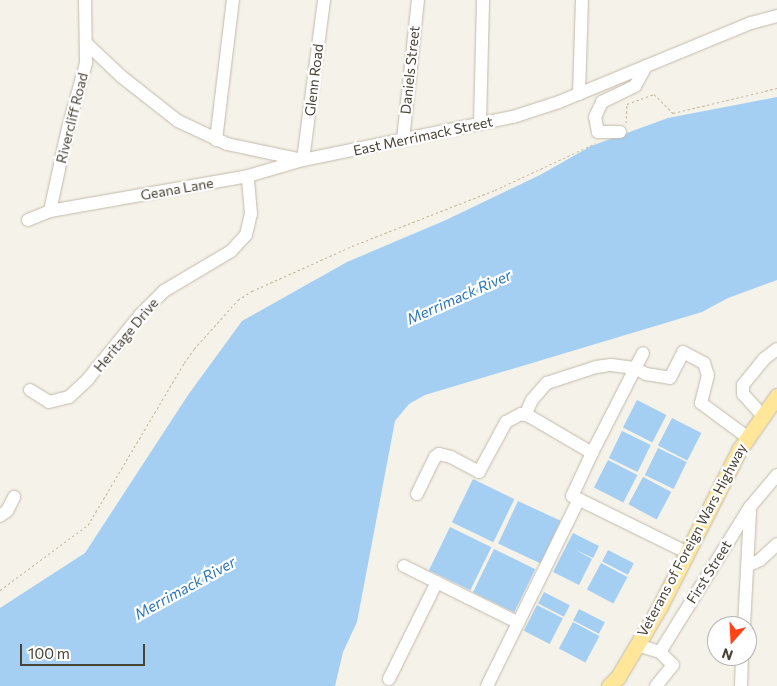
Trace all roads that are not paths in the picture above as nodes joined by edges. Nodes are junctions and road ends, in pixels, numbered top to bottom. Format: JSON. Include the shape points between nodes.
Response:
{"nodes":[{"id":1,"x":85,"y":0,"type":"edge"},
{"id":2,"x":233,"y":0,"type":"edge"},
{"id":3,"x":324,"y":0,"type":"edge"},
{"id":4,"x":418,"y":0,"type":"edge"},
{"id":5,"x":483,"y":0,"type":"edge"},
{"id":6,"x":582,"y":0,"type":"edge"},
{"id":7,"x":777,"y":16,"type":"edge"},
{"id":8,"x":86,"y":43,"type":"junction"},
{"id":9,"x":646,"y":66,"type":"junction"},
{"id":10,"x":579,"y":94,"type":"junction"},
{"id":11,"x":480,"y":124,"type":"junction"},
{"id":12,"x":620,"y":132,"type":"road end"},
{"id":13,"x":216,"y":140,"type":"junction"},
{"id":14,"x":403,"y":140,"type":"junction"},
{"id":15,"x":303,"y":160,"type":"junction"},
{"id":16,"x":248,"y":176,"type":"junction"},
{"id":17,"x":50,"y":211,"type":"junction"},
{"id":18,"x":28,"y":220,"type":"dead end"},
{"id":19,"x":777,"y":349,"type":"edge"},
{"id":20,"x":643,"y":353,"type":"dead end"},
{"id":21,"x":635,"y":368,"type":"junction"},
{"id":22,"x":30,"y":390,"type":"dead end"},
{"id":23,"x":777,"y":396,"type":"edge"},
{"id":24,"x":525,"y":415,"type":"junction"},
{"id":25,"x":762,"y":415,"type":"junction"},
{"id":26,"x":747,"y":437,"type":"junction"},
{"id":27,"x":592,"y":453,"type":"junction"},
{"id":28,"x":777,"y":474,"type":"edge"},
{"id":29,"x":417,"y":494,"type":"dead end"},
{"id":30,"x":14,"y":497,"type":"dead end"},
{"id":31,"x":579,"y":500,"type":"junction"},
{"id":32,"x":750,"y":507,"type":"junction"},
{"id":33,"x":0,"y":516,"type":"edge"},
{"id":34,"x":777,"y":544,"type":"edge"},
{"id":35,"x":688,"y":553,"type":"junction"},
{"id":36,"x":404,"y":566,"type":"dead end"},
{"id":37,"x":747,"y":566,"type":"junction"},
{"id":38,"x":438,"y":582,"type":"junction"},
{"id":39,"x":744,"y":616,"type":"edge"},
{"id":40,"x":519,"y":622,"type":"junction"},
{"id":41,"x":636,"y":645,"type":"junction"},
{"id":42,"x":660,"y":652,"type":"junction"},
{"id":43,"x":742,"y":666,"type":"edge"},
{"id":44,"x":389,"y":679,"type":"dead end"},
{"id":45,"x":487,"y":686,"type":"edge"},
{"id":46,"x":609,"y":686,"type":"edge"},
{"id":47,"x":656,"y":686,"type":"edge"},
{"id":48,"x":741,"y":686,"type":"edge"}],
"edges":[{"from":1,"to":8,"type":"street","name":"Rivercliff Road"},
{"from":2,"to":13,"type":"street"},
{"from":3,"to":15,"type":"street","name":"Glenn Road"},
{"from":4,"to":14,"type":"street","name":"Daniels Street"},
{"from":5,"to":11,"type":"street"},
{"from":6,"to":10,"type":"street"},
{"from":7,"to":9,"type":"street","name":"East Merrimack Street","via":[[751,23]]},
{"from":8,"to":13,"type":"street","name":"East Merrimack Street","via":[[122,77],[178,121]]},
{"from":8,"to":17,"type":"street","name":"Rivercliff Road","via":[[86,63]]},
{"from":9,"to":10,"type":"street","name":"East Merrimack Street"},
{"from":9,"to":12,"type":"street","via":[[635,86],[602,102],[595,117],[598,132]]},
{"from":10,"to":11,"type":"street","name":"East Merrimack Street","via":[[513,117]]},
{"from":11,"to":14,"type":"street","name":"East Merrimack Street"},
{"from":13,"to":15,"type":"street","name":"East Merrimack Street"},
{"from":14,"to":15,"type":"street","name":"East Merrimack Street"},
{"from":15,"to":16,"type":"street","name":"Geana Lane"},
{"from":16,"to":17,"type":"street","name":"Geana Lane"},
{"from":16,"to":22,"type":"street","name":"Heritage Drive","via":[[251,214],[246,235],[230,251],[164,291],[140,314],[88,379],[69,397],[49,402]]},
{"from":17,"to":18,"type":"street"},
{"from":19,"to":25,"type":"street","via":[[743,385],[746,399]]},
{"from":20,"to":21,"type":"street"},
{"from":21,"to":24,"type":"street","via":[[596,366],[547,383],[532,400]]},
{"from":21,"to":26,"type":"street","via":[[646,374],[670,378],[683,352],[704,362],[708,375],[701,403]]},
{"from":21,"to":27,"type":"street"},
{"from":23,"to":25,"type":"main road","name":"Veterans of Foreign Wars Highway"},
{"from":24,"to":27,"type":"street"},
{"from":24,"to":29,"type":"street","via":[[506,422],[479,472],[439,454]]},
{"from":25,"to":26,"type":"main road","name":"Veterans of Foreign Wars Highway"},
{"from":26,"to":35,"type":"main road","name":"Veterans of Foreign Wars Highway"},
{"from":27,"to":31,"type":"street","via":[[572,496]]},
{"from":28,"to":32,"type":"street","name":"First Street"},
{"from":30,"to":33,"type":"street","via":[[7,511]]},
{"from":31,"to":35,"type":"street"},
{"from":31,"to":40,"type":"street"},
{"from":32,"to":37,"type":"street"},
{"from":32,"to":42,"type":"street","name":"First Street"},
{"from":34,"to":37,"type":"street","via":[[760,560]]},
{"from":35,"to":41,"type":"main road","name":"Veterans of Foreign Wars Highway"},
{"from":36,"to":38,"type":"street"},
{"from":37,"to":39,"type":"street"},
{"from":38,"to":40,"type":"street"},
{"from":38,"to":44,"type":"street"},
{"from":40,"to":45,"type":"street"},
{"from":41,"to":42,"type":"street"},
{"from":41,"to":46,"type":"main road","name":"Veterans of Foreign Wars Highway","via":[[618,677]]},
{"from":42,"to":47,"type":"street","via":[[673,665]]},
{"from":43,"to":48,"type":"street"}]}
